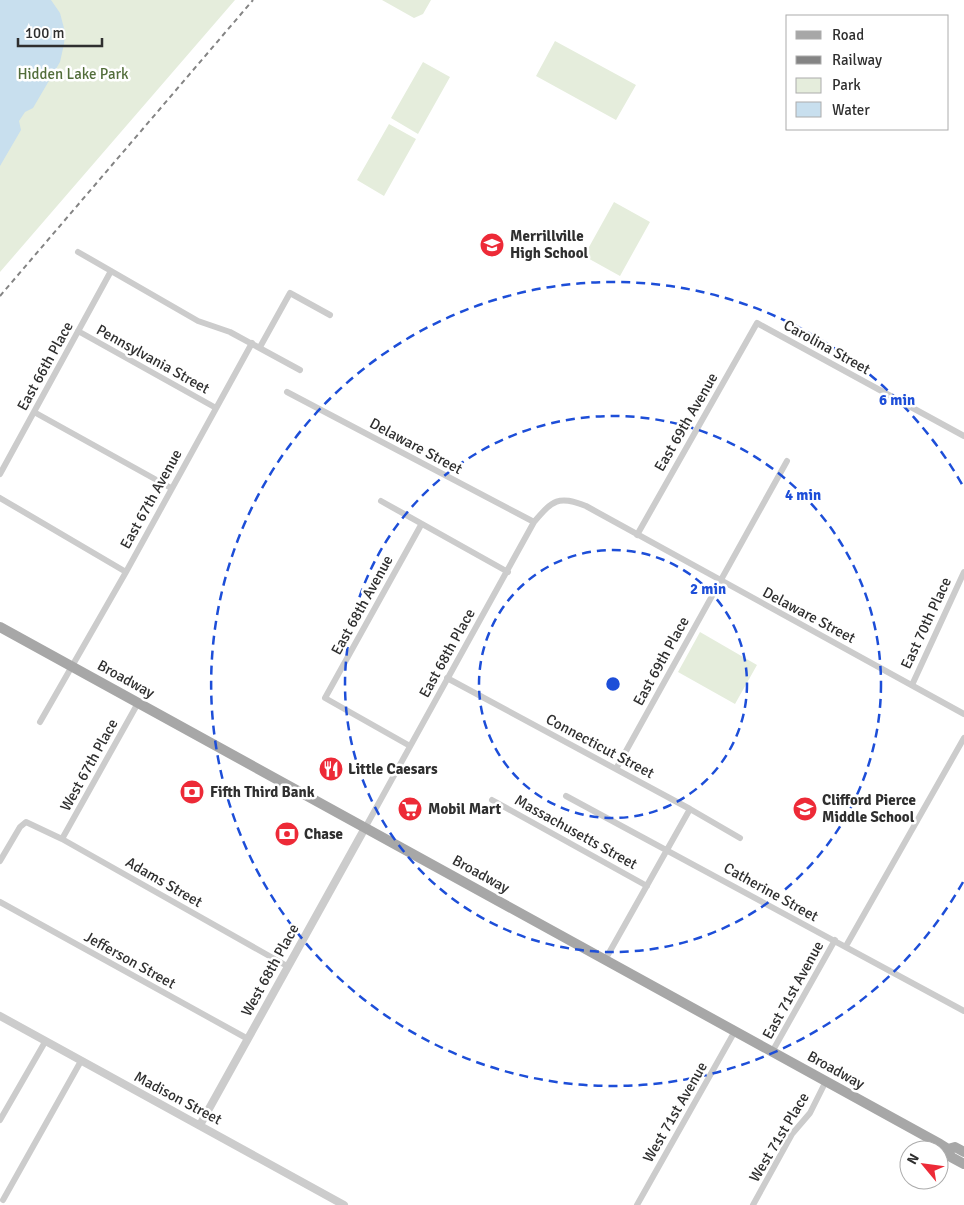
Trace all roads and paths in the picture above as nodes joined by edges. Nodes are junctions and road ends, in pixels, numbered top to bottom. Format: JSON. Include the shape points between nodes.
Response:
{"nodes":[{"id":1,"x":78,"y":252,"type":"dead end"},
{"id":2,"x":111,"y":270,"type":"junction"},
{"id":3,"x":330,"y":315,"type":"dead end"},
{"id":4,"x":758,"y":323,"type":"joint"},
{"id":5,"x":78,"y":331,"type":"junction"},
{"id":6,"x":252,"y":343,"type":"junction"},
{"id":7,"x":260,"y":347,"type":"junction"},
{"id":8,"x":300,"y":370,"type":"dead end"},
{"id":9,"x":287,"y":392,"type":"dead end"},
{"id":10,"x":216,"y":408,"type":"junction"},
{"id":11,"x":34,"y":412,"type":"junction"},
{"id":12,"x":964,"y":436,"type":"edge"},
{"id":13,"x":787,"y":461,"type":"dead end"},
{"id":14,"x":0,"y":474,"type":"edge"},
{"id":15,"x":171,"y":488,"type":"junction"},
{"id":16,"x":0,"y":498,"type":"edge"},
{"id":17,"x":561,"y":499,"type":"joint"},
{"id":18,"x":381,"y":501,"type":"dead end"},
{"id":19,"x":534,"y":522,"type":"junction"},
{"id":20,"x":421,"y":525,"type":"junction"},
{"id":21,"x":637,"y":535,"type":"junction"},
{"id":22,"x":126,"y":572,"type":"junction"},
{"id":23,"x":508,"y":572,"type":"junction"},
{"id":24,"x":963,"y":575,"type":"edge"},
{"id":25,"x":720,"y":580,"type":"junction"},
{"id":26,"x":0,"y":627,"type":"edge"},
{"id":27,"x":73,"y":667,"type":"junction"},
{"id":28,"x":447,"y":678,"type":"junction"},
{"id":29,"x":912,"y":685,"type":"junction"},
{"id":30,"x":138,"y":703,"type":"junction"},
{"id":31,"x":964,"y":714,"type":"edge"},
{"id":32,"x":40,"y":722,"type":"dead end"},
{"id":33,"x":964,"y":738,"type":"edge"},
{"id":34,"x":410,"y":746,"type":"junction"},
{"id":35,"x":616,"y":769,"type":"junction"},
{"id":36,"x":566,"y":796,"type":"dead end"},
{"id":37,"x":492,"y":800,"type":"dead end"},
{"id":38,"x":690,"y":809,"type":"junction"},
{"id":39,"x":365,"y":828,"type":"junction"},
{"id":40,"x":62,"y":838,"type":"junction"},
{"id":41,"x":740,"y":838,"type":"dead end"},
{"id":42,"x":667,"y":849,"type":"junction"},
{"id":43,"x":0,"y":861,"type":"edge"},
{"id":44,"x":646,"y":886,"type":"junction"},
{"id":45,"x":0,"y":902,"type":"edge"},
{"id":46,"x":835,"y":940,"type":"junction"},
{"id":47,"x":846,"y":946,"type":"junction"},
{"id":48,"x":605,"y":960,"type":"junction"},
{"id":49,"x":288,"y":966,"type":"junction"},
{"id":50,"x":964,"y":1010,"type":"edge"},
{"id":51,"x":0,"y":1016,"type":"edge"},
{"id":52,"x":735,"y":1031,"type":"junction"},
{"id":53,"x":248,"y":1039,"type":"junction"},
{"id":54,"x":45,"y":1042,"type":"junction"},
{"id":55,"x":772,"y":1052,"type":"junction"},
{"id":56,"x":81,"y":1061,"type":"junction"},
{"id":57,"x":826,"y":1082,"type":"junction"},
{"id":58,"x":0,"y":1120,"type":"edge"},
{"id":59,"x":200,"y":1125,"type":"junction"},
{"id":60,"x":933,"y":1140,"type":"edge"},
{"id":61,"x":949,"y":1148,"type":"edge"},
{"id":62,"x":949,"y":1151,"type":"edge"},
{"id":63,"x":964,"y":1152,"type":"edge"},
{"id":64,"x":964,"y":1164,"type":"edge"},
{"id":65,"x":3,"y":1200,"type":"dead end"},
{"id":66,"x":344,"y":1205,"type":"edge"},
{"id":67,"x":637,"y":1205,"type":"edge"},
{"id":68,"x":752,"y":1205,"type":"edge"}],
"edges":[{"from":1,"to":2,"type":"street"},
{"from":2,"to":5,"type":"street","name":"East 66th Place"},
{"from":2,"to":6,"type":"street","via":[[198,320]]},
{"from":3,"to":7,"type":"street","via":[[290,294]]},
{"from":4,"to":12,"type":"street","name":"Carolina Street"},
{"from":4,"to":21,"type":"street","name":"East 69th Avenue"},
{"from":5,"to":10,"type":"street","name":"Pennsylvania Street"},
{"from":5,"to":11,"type":"street","name":"East 66th Place"},
{"from":6,"to":7,"type":"street"},
{"from":6,"to":10,"type":"street","name":"East 67th Avenue"},
{"from":7,"to":8,"type":"street"},
{"from":9,"to":19,"type":"street","name":"Delaware Street"},
{"from":10,"to":15,"type":"street","name":"East 67th Avenue"},
{"from":11,"to":14,"type":"street","name":"East 66th Place"},
{"from":11,"to":15,"type":"street"},
{"from":13,"to":25,"type":"street","name":"East 69th Place"},
{"from":15,"to":22,"type":"street","name":"East 67th Avenue"},
{"from":16,"to":22,"type":"street"},
{"from":17,"to":19,"type":"street","name":"East 68th Place","via":[[545,509]]},
{"from":17,"to":21,"type":"street","name":"Delaware Street","via":[[586,506]]},
{"from":18,"to":20,"type":"street"},
{"from":19,"to":23,"type":"street","name":"East 68th Place"},
{"from":20,"to":23,"type":"street"},
{"from":20,"to":34,"type":"street","name":"East 68th Avenue","via":[[325,698]]},
{"from":21,"to":25,"type":"street","name":"Delaware Street"},
{"from":22,"to":27,"type":"street","name":"East 67th Avenue"},
{"from":23,"to":28,"type":"street","name":"East 68th Place"},
{"from":24,"to":29,"type":"street","name":"East 70th Place"},
{"from":25,"to":29,"type":"street","name":"Delaware Street"},
{"from":25,"to":35,"type":"street","name":"East 69th Place"},
{"from":26,"to":27,"type":"main road","name":"Broadway"},
{"from":27,"to":30,"type":"main road","name":"Broadway"},
{"from":27,"to":32,"type":"street","name":"East 67th Avenue"},
{"from":28,"to":34,"type":"street","name":"East 68th Place"},
{"from":28,"to":35,"type":"street","name":"Connecticut Street"},
{"from":29,"to":31,"type":"street","name":"Delaware Street"},
{"from":30,"to":39,"type":"main road","name":"Broadway"},
{"from":30,"to":40,"type":"street","name":"West 67th Place"},
{"from":33,"to":47,"type":"street","name":"East 71st Avenue"},
{"from":34,"to":39,"type":"street","name":"East 68th Place"},
{"from":35,"to":38,"type":"street","name":"Connecticut Street"},
{"from":36,"to":42,"type":"street","name":"Catherine Street"},
{"from":37,"to":44,"type":"street","name":"Massachusetts Street"},
{"from":38,"to":41,"type":"street","name":"Connecticut Street"},
{"from":38,"to":42,"type":"street"},
{"from":39,"to":48,"type":"main road","name":"Broadway"},
{"from":39,"to":49,"type":"street","name":"West 68th Place"},
{"from":40,"to":43,"type":"street","name":"Adams Street","via":[[26,822]]},
{"from":40,"to":49,"type":"street","name":"Adams Street"},
{"from":42,"to":44,"type":"street"},
{"from":42,"to":46,"type":"street","name":"Catherine Street"},
{"from":44,"to":48,"type":"street"},
{"from":45,"to":53,"type":"street","name":"Jefferson Street"},
{"from":46,"to":47,"type":"street","name":"Catherine Street"},
{"from":46,"to":55,"type":"street","name":"East 71st Avenue"},
{"from":47,"to":50,"type":"street","name":"Catherine Street"},
{"from":48,"to":52,"type":"main road","name":"Broadway"},
{"from":49,"to":53,"type":"street","name":"West 68th Place"},
{"from":51,"to":54,"type":"street","name":"Madison Street"},
{"from":52,"to":55,"type":"main road","name":"Broadway"},
{"from":52,"to":67,"type":"street","name":"West 71st Avenue"},
{"from":53,"to":59,"type":"street","name":"West 68th Place"},
{"from":54,"to":56,"type":"street","name":"Madison Street"},
{"from":54,"to":58,"type":"street"},
{"from":55,"to":57,"type":"main road","name":"Broadway"},
{"from":56,"to":59,"type":"street","name":"Madison Street"},
{"from":56,"to":65,"type":"street"},
{"from":57,"to":60,"type":"main road","name":"Broadway"},
{"from":57,"to":68,"type":"street","name":"West 71st Place"},
{"from":59,"to":66,"type":"street","name":"Madison Street"},
{"from":61,"to":63,"type":"main road","name":"Broadway"},
{"from":62,"to":64,"type":"main road","name":"Broadway","via":[[951,1157]]}]}
